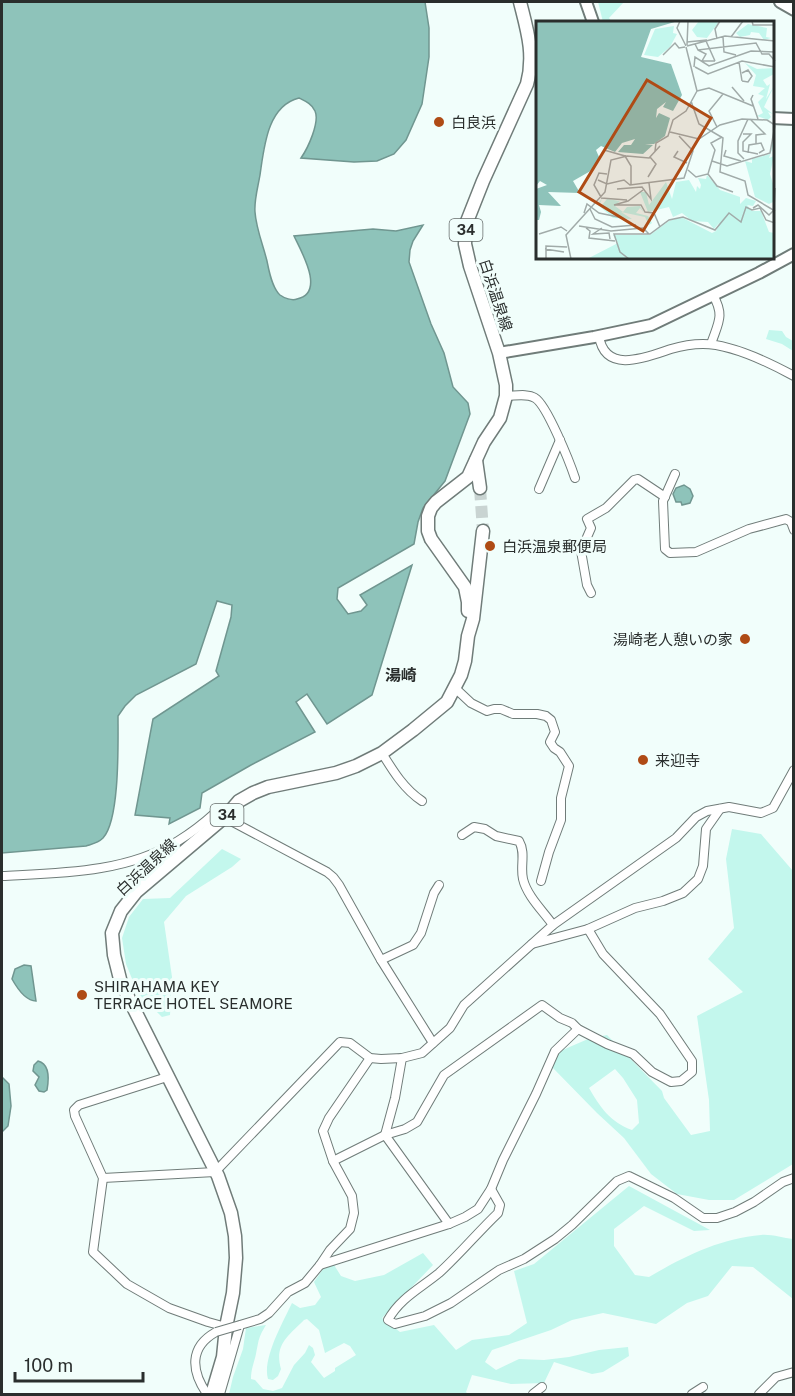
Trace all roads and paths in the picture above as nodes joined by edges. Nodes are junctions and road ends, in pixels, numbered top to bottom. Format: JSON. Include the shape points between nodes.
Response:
{"nodes":[{"id":1,"x":520,"y":2,"type":"edge"},
{"id":2,"x":586,"y":2,"type":"edge"},
{"id":3,"x":780,"y":2,"type":"edge"},
{"id":4,"x":794,"y":10,"type":"edge"},
{"id":5,"x":593,"y":21,"type":"edge"},
{"id":6,"x":774,"y":118,"type":"edge"},
{"id":7,"x":794,"y":119,"type":"edge"},
{"id":8,"x":794,"y":254,"type":"edge"},
{"id":9,"x":713,"y":295,"type":"junction"},
{"id":10,"x":599,"y":336,"type":"junction"},
{"id":11,"x":711,"y":344,"type":"junction"},
{"id":12,"x":499,"y":353,"type":"junction"},
{"id":13,"x":794,"y":376,"type":"edge"},
{"id":14,"x":506,"y":396,"type":"junction"},
{"id":15,"x":560,"y":440,"type":"junction"},
{"id":16,"x":475,"y":459,"type":"junction"},
{"id":17,"x":675,"y":474,"type":"dead end"},
{"id":18,"x":575,"y":478,"type":"dead end"},
{"id":19,"x":480,"y":488,"type":"tunnel mouth"},
{"id":20,"x":539,"y":489,"type":"dead end"},
{"id":21,"x":665,"y":497,"type":"junction"},
{"id":22,"x":794,"y":530,"type":"edge"},
{"id":23,"x":483,"y":531,"type":"tunnel mouth"},
{"id":24,"x":591,"y":593,"type":"dead end"},
{"id":25,"x":468,"y":636,"type":"junction"},
{"id":26,"x":455,"y":688,"type":"junction"},
{"id":27,"x":382,"y":753,"type":"junction"},
{"id":28,"x":794,"y":770,"type":"edge"},
{"id":29,"x":422,"y":801,"type":"dead end"},
{"id":30,"x":720,"y":808,"type":"junction"},
{"id":31,"x":227,"y":815,"type":"junction"},
{"id":32,"x":462,"y":836,"type":"dead end"},
{"id":33,"x":2,"y":876,"type":"edge"},
{"id":34,"x":541,"y":881,"type":"dead end"},
{"id":35,"x":439,"y":885,"type":"dead end"},
{"id":36,"x":553,"y":925,"type":"junction"},
{"id":37,"x":588,"y":929,"type":"junction"},
{"id":38,"x":531,"y":944,"type":"junction"},
{"id":39,"x":381,"y":960,"type":"junction"},
{"id":40,"x":578,"y":1029,"type":"junction"},
{"id":41,"x":433,"y":1043,"type":"junction"},
{"id":42,"x":370,"y":1058,"type":"junction"},
{"id":43,"x":402,"y":1058,"type":"junction"},
{"id":44,"x":167,"y":1077,"type":"junction"},
{"id":45,"x":385,"y":1135,"type":"junction"},
{"id":46,"x":333,"y":1161,"type":"junction"},
{"id":47,"x":215,"y":1172,"type":"junction"},
{"id":48,"x":103,"y":1178,"type":"junction"},
{"id":49,"x":794,"y":1178,"type":"edge"},
{"id":50,"x":491,"y":1189,"type":"junction"},
{"id":51,"x":448,"y":1224,"type":"junction"},
{"id":52,"x":320,"y":1265,"type":"junction"},
{"id":53,"x":240,"y":1325,"type":"junction"},
{"id":54,"x":221,"y":1329,"type":"junction"},
{"id":55,"x":794,"y":1372,"type":"edge"},
{"id":56,"x":542,"y":1387,"type":"dead end"},
{"id":57,"x":703,"y":1387,"type":"dead end"},
{"id":58,"x":207,"y":1395,"type":"edge"},
{"id":59,"x":212,"y":1395,"type":"edge"},
{"id":60,"x":220,"y":1395,"type":"edge"},
{"id":61,"x":533,"y":1395,"type":"edge"},
{"id":62,"x":692,"y":1395,"type":"edge"},
{"id":63,"x":759,"y":1395,"type":"edge"}],
"edges":[{"from":1,"to":12,"type":"main road","name":"白浜温泉線","number":"34","via":[[531,53],[528,84],[466,224],[470,266]]},
{"from":2,"to":5,"type":"street"},
{"from":3,"to":4,"type":"street"},
{"from":6,"to":7,"type":"street"},
{"from":8,"to":9,"type":"street"},
{"from":9,"to":10,"type":"street","via":[[651,325]]},
{"from":9,"to":11,"type":"street","via":[[720,313]]},
{"from":10,"to":11,"type":"street","via":[[600,345],[609,356],[625,360],[650,357],[682,346]]},
{"from":10,"to":12,"type":"street"},
{"from":11,"to":13,"type":"street","via":[[750,355]]},
{"from":12,"to":14,"type":"main road","name":"白浜温泉線","number":"34"},
{"from":14,"to":15,"type":"street","via":[[535,398]]},
{"from":14,"to":16,"type":"main road","name":"白浜温泉線","number":"34","via":[[500,418]]},
{"from":15,"to":18,"type":"street"},
{"from":15,"to":20,"type":"street"},
{"from":16,"to":19,"type":"main road"},
{"from":16,"to":25,"type":"main road","name":"白浜温泉線","number":"34","via":[[468,477],[443,496],[428,516],[431,539],[465,587]]},
{"from":17,"to":21,"type":"street"},
{"from":21,"to":22,"type":"street","via":[[665,549],[670,554],[696,552],[749,529],[786,519]]},
{"from":21,"to":24,"type":"street","via":[[634,480],[606,508],[586,519],[591,528],[581,550]]},
{"from":23,"to":25,"type":"main road","name":"白浜温泉線","number":"34"},
{"from":25,"to":26,"type":"main road","name":"白浜温泉線","number":"34","via":[[462,675]]},
{"from":26,"to":27,"type":"main road","name":"白浜温泉線","number":"34","via":[[442,708]]},
{"from":26,"to":34,"type":"street","via":[[471,704],[487,711],[537,714],[551,720],[555,732],[550,742],[569,766],[561,798],[561,820]]},
{"from":27,"to":29,"type":"street","via":[[392,770]]},
{"from":27,"to":31,"type":"main road","name":"白浜温泉線","number":"34","via":[[336,773],[268,787],[239,801]]},
{"from":28,"to":30,"type":"street","via":[[773,808],[761,813]]},
{"from":30,"to":36,"type":"street","via":[[696,817],[676,838]]},
{"from":30,"to":37,"type":"street","via":[[706,829],[703,866],[691,886],[683,893]]},
{"from":31,"to":33,"type":"street","via":[[222,810],[215,813],[177,842],[133,861],[63,873]]},
{"from":31,"to":39,"type":"street","via":[[233,822],[333,877]]},
{"from":31,"to":44,"type":"main road","name":"白浜温泉線","number":"34","via":[[136,892],[121,911],[112,933],[121,983]]},
{"from":32,"to":36,"type":"street","via":[[474,827],[519,841],[523,848],[524,882]]},
{"from":35,"to":39,"type":"street","via":[[413,945]]},
{"from":36,"to":38,"type":"street"},
{"from":37,"to":38,"type":"street"},
{"from":37,"to":40,"type":"street","via":[[603,954],[660,1014],[692,1061],[692,1072],[681,1081],[671,1082],[652,1072],[633,1054]]},
{"from":38,"to":41,"type":"street","via":[[464,1005],[450,1028]]},
{"from":39,"to":41,"type":"street"},
{"from":40,"to":45,"type":"street","via":[[542,1005],[536,1008],[444,1075],[417,1122]]},
{"from":40,"to":50,"type":"street","via":[[555,1051]]},
{"from":41,"to":43,"type":"street","via":[[422,1053]]},
{"from":42,"to":43,"type":"street"},
{"from":42,"to":46,"type":"street","via":[[323,1131]]},
{"from":42,"to":47,"type":"street","via":[[350,1043],[340,1042]]},
{"from":43,"to":45,"type":"street"},
{"from":44,"to":47,"type":"main road","name":"白浜温泉線","number":"34"},
{"from":44,"to":48,"type":"street","via":[[79,1105],[74,1110]]},
{"from":45,"to":46,"type":"street"},
{"from":45,"to":51,"type":"street"},
{"from":46,"to":52,"type":"street","via":[[351,1196],[354,1213],[350,1229]]},
{"from":47,"to":48,"type":"street"},
{"from":47,"to":54,"type":"main road","name":"白浜温泉線","number":"34","via":[[228,1204],[236,1258],[233,1293]]},
{"from":48,"to":54,"type":"street","via":[[93,1252],[127,1284],[169,1308]]},
{"from":49,"to":50,"type":"street","via":[[717,1218],[703,1218],[675,1198],[629,1176],[617,1180],[572,1225],[524,1259],[425,1316],[395,1324],[388,1320],[392,1311],[439,1273],[498,1213],[500,1205]]},
{"from":50,"to":51,"type":"street","via":[[478,1209]]},
{"from":51,"to":52,"type":"street"},
{"from":52,"to":53,"type":"street","via":[[269,1313]]},
{"from":53,"to":54,"type":"street","bridge":true},
{"from":53,"to":60,"type":"street"},
{"from":54,"to":58,"type":"street","via":[[201,1344],[195,1360],[196,1376]]},
{"from":54,"to":59,"type":"main road","name":"白浜温泉線","number":"34","via":[[223,1357]]},
{"from":55,"to":63,"type":"street","via":[[776,1377]]},
{"from":56,"to":61,"type":"street"},
{"from":57,"to":62,"type":"street"}]}
